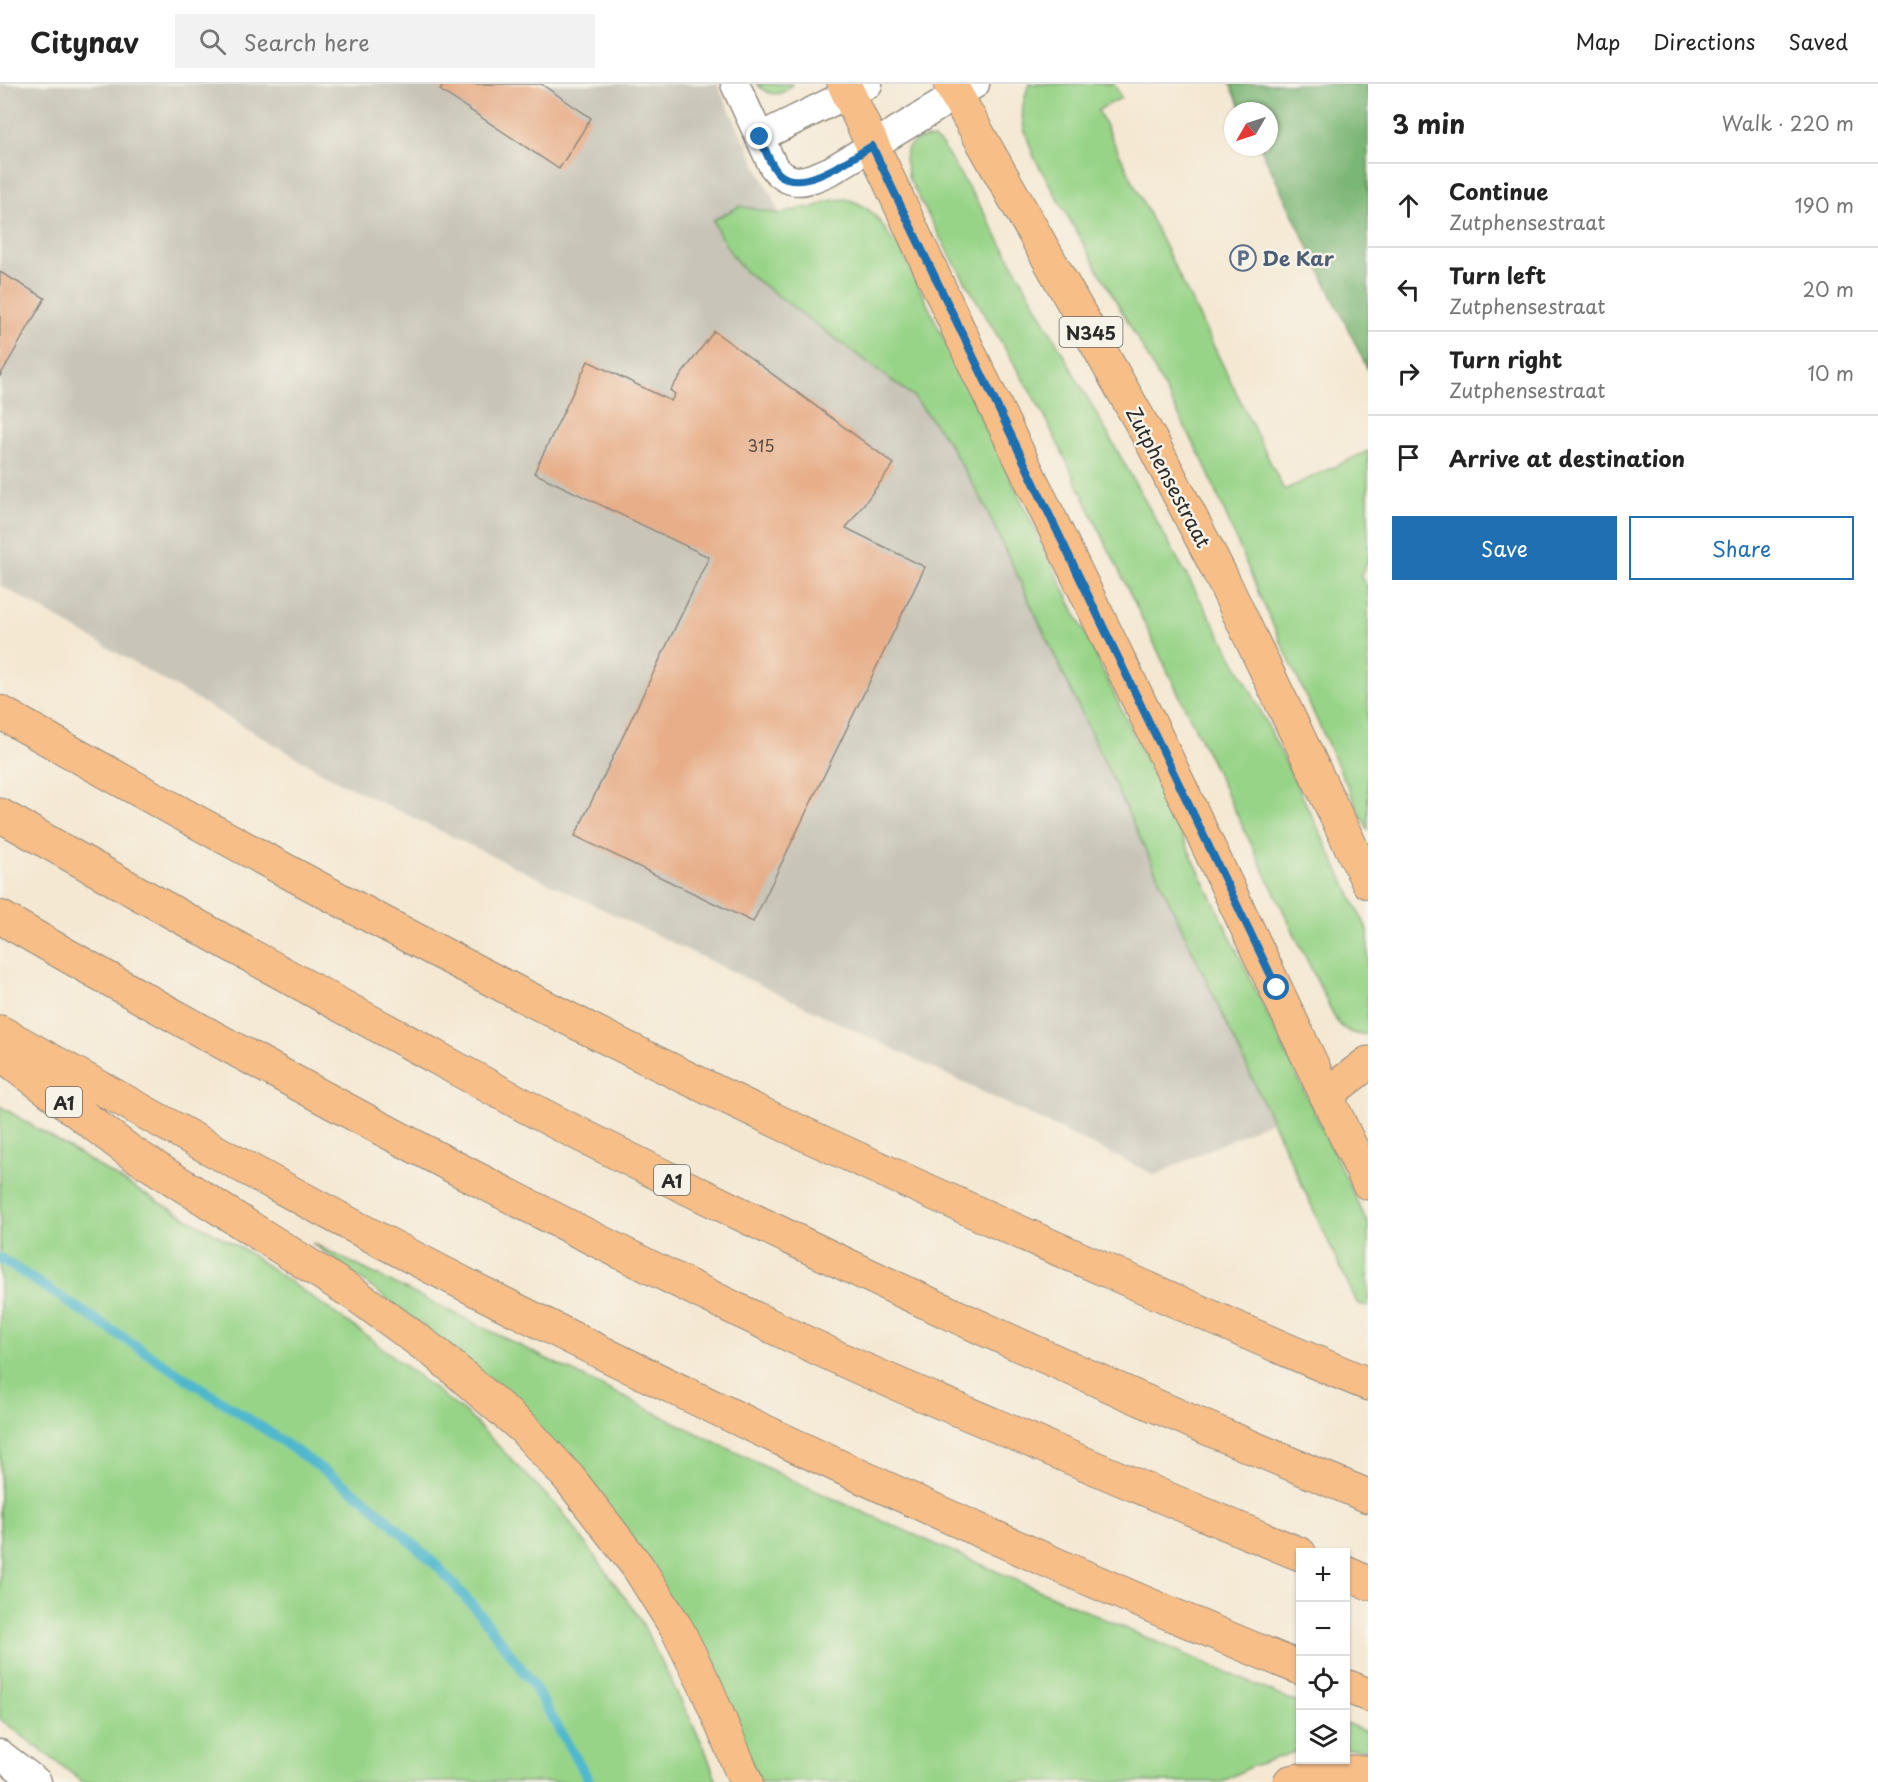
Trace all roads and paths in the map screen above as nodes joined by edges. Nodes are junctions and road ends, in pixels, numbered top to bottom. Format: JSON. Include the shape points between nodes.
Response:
{"nodes":[{"id":1,"x":735,"y":84,"type":"edge"},
{"id":2,"x":853,"y":87,"type":"edge"},
{"id":3,"x":960,"y":87,"type":"edge"},
{"id":4,"x":760,"y":137,"type":"junction"},
{"id":5,"x":872,"y":146,"type":"junction"},
{"id":6,"x":0,"y":712,"type":"edge"},
{"id":7,"x":0,"y":815,"type":"edge"},
{"id":8,"x":1368,"y":882,"type":"edge"},
{"id":9,"x":0,"y":917,"type":"edge"},
{"id":10,"x":0,"y":1032,"type":"edge"},
{"id":11,"x":0,"y":1053,"type":"edge"},
{"id":12,"x":1368,"y":1063,"type":"edge"},
{"id":13,"x":1368,"y":1086,"type":"edge"},
{"id":14,"x":1326,"y":1095,"type":"junction"},
{"id":15,"x":1368,"y":1183,"type":"edge"},
{"id":16,"x":1368,"y":1384,"type":"edge"},
{"id":17,"x":1368,"y":1496,"type":"edge"},
{"id":18,"x":1296,"y":1552,"type":"edge"},
{"id":19,"x":1350,"y":1575,"type":"edge"},
{"id":20,"x":1368,"y":1582,"type":"edge"},
{"id":21,"x":1296,"y":1666,"type":"edge"},
{"id":22,"x":1350,"y":1688,"type":"edge"},
{"id":23,"x":1368,"y":1695,"type":"edge"},
{"id":24,"x":0,"y":1754,"type":"edge"},
{"id":25,"x":1368,"y":1772,"type":"edge"},
{"id":26,"x":37,"y":1782,"type":"edge"},
{"id":27,"x":746,"y":1782,"type":"edge"},
{"id":28,"x":1290,"y":1782,"type":"edge"}],
"edges":[{"from":1,"to":4,"type":"street"},
{"from":2,"to":4,"type":"street"},
{"from":2,"to":5,"type":"main road"},
{"from":3,"to":5,"type":"street"},
{"from":3,"to":8,"type":"main road","name":"Zutphensestraat","number":"N345","via":[[1220,574]]},
{"from":4,"to":5,"type":"street","via":[[773,166],[791,180],[810,179],[832,170]]},
{"from":5,"to":14,"type":"main road"},
{"from":6,"to":16,"type":"main road","via":[[502,985],[844,1152]]},
{"from":7,"to":17,"type":"main road","number":"A1","via":[[218,939],[561,1125],[804,1246],[1248,1447]]},
{"from":9,"to":18,"type":"main road","via":[[176,1019],[362,1119],[706,1295],[848,1362]]},
{"from":10,"to":21,"type":"main road","number":"A1","via":[[499,1301],[807,1451],[1064,1569]]},
{"from":11,"to":27,"type":"main road","number":"A1","via":[[129,1151],[356,1295],[438,1355],[523,1428],[569,1478],[638,1567],[677,1629]]},
{"from":12,"to":14,"type":"main road"},
{"from":13,"to":14,"type":"main road"},
{"from":14,"to":15,"type":"main road"},
{"from":19,"to":20,"type":"main road"},
{"from":22,"to":23,"type":"main road"},
{"from":24,"to":26,"type":"street"},
{"from":25,"to":28,"type":"main road"}]}
